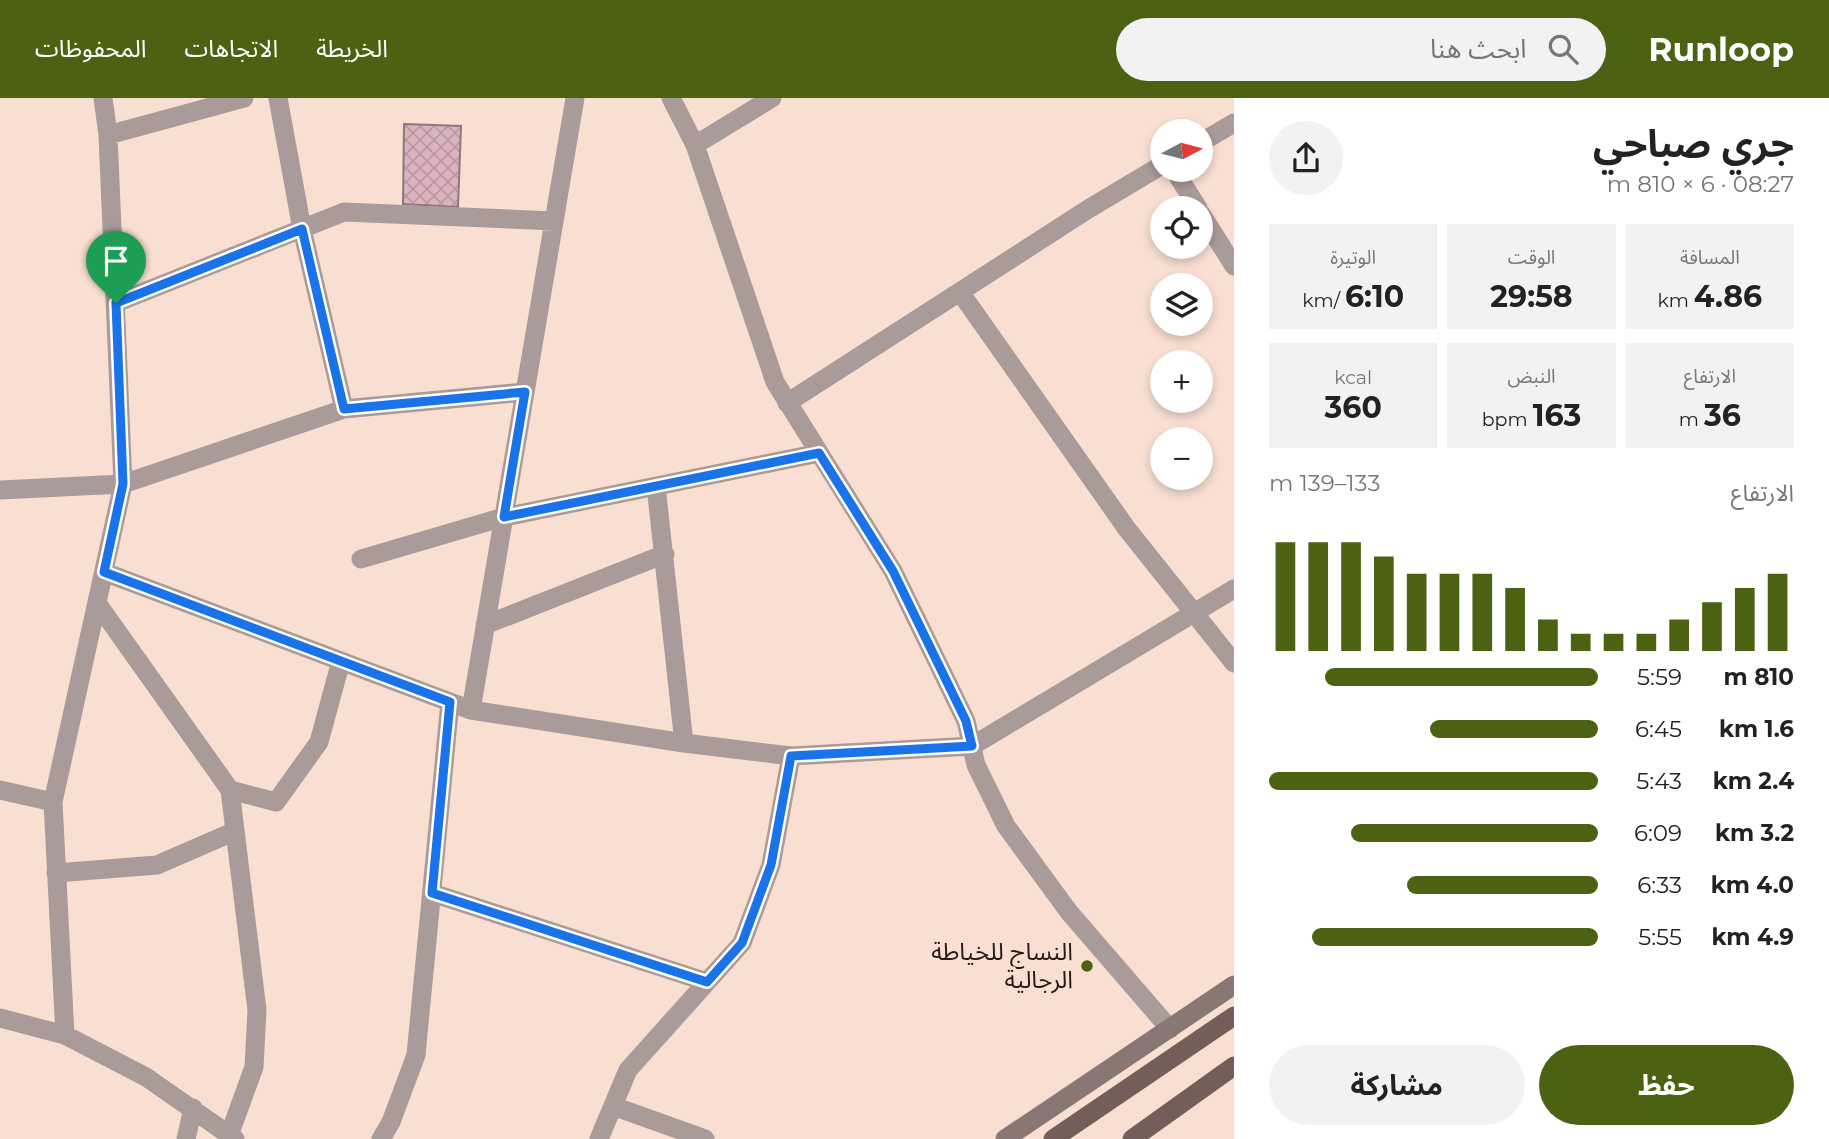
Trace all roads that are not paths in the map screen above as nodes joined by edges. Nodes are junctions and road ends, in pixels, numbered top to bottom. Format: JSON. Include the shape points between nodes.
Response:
{"nodes":[{"id":1,"x":103,"y":98,"type":"edge"},
{"id":2,"x":244,"y":98,"type":"edge"},
{"id":3,"x":278,"y":98,"type":"edge"},
{"id":4,"x":575,"y":98,"type":"edge"},
{"id":5,"x":671,"y":98,"type":"edge"},
{"id":6,"x":772,"y":98,"type":"edge"},
{"id":7,"x":1234,"y":123,"type":"edge"},
{"id":8,"x":108,"y":135,"type":"junction"},
{"id":9,"x":1213,"y":135,"type":"edge"},
{"id":10,"x":695,"y":145,"type":"junction"},
{"id":11,"x":1150,"y":173,"type":"edge"},
{"id":12,"x":554,"y":220,"type":"junction"},
{"id":13,"x":302,"y":229,"type":"junction"},
{"id":14,"x":1213,"y":232,"type":"edge"},
{"id":15,"x":1234,"y":265,"type":"edge"},
{"id":16,"x":960,"y":292,"type":"junction"},
{"id":17,"x":116,"y":303,"type":"junction"},
{"id":18,"x":525,"y":392,"type":"junction"},
{"id":19,"x":788,"y":403,"type":"junction"},
{"id":20,"x":344,"y":409,"type":"junction"},
{"id":21,"x":819,"y":453,"type":"junction"},
{"id":22,"x":123,"y":484,"type":"junction"},
{"id":23,"x":656,"y":486,"type":"junction"},
{"id":24,"x":0,"y":490,"type":"edge"},
{"id":25,"x":504,"y":517,"type":"junction"},
{"id":26,"x":665,"y":554,"type":"junction"},
{"id":27,"x":361,"y":559,"type":"dead end"},
{"id":28,"x":104,"y":572,"type":"junction"},
{"id":29,"x":1234,"y":589,"type":"edge"},
{"id":30,"x":97,"y":603,"type":"junction"},
{"id":31,"x":1194,"y":613,"type":"junction"},
{"id":32,"x":485,"y":625,"type":"junction"},
{"id":33,"x":341,"y":661,"type":"junction"},
{"id":34,"x":1234,"y":663,"type":"edge"},
{"id":35,"x":450,"y":702,"type":"junction"},
{"id":36,"x":471,"y":710,"type":"junction"},
{"id":37,"x":684,"y":743,"type":"junction"},
{"id":38,"x":972,"y":746,"type":"junction"},
{"id":39,"x":791,"y":756,"type":"junction"},
{"id":40,"x":0,"y":790,"type":"edge"},
{"id":41,"x":230,"y":790,"type":"junction"},
{"id":42,"x":53,"y":802,"type":"junction"},
{"id":43,"x":233,"y":832,"type":"junction"},
{"id":44,"x":56,"y":873,"type":"junction"},
{"id":45,"x":432,"y":893,"type":"junction"},
{"id":46,"x":707,"y":982,"type":"junction"},
{"id":47,"x":1234,"y":985,"type":"edge"},
{"id":48,"x":1234,"y":1016,"type":"edge"},
{"id":49,"x":0,"y":1018,"type":"edge"},
{"id":50,"x":1170,"y":1029,"type":"junction"},
{"id":51,"x":65,"y":1035,"type":"junction"},
{"id":52,"x":1234,"y":1066,"type":"edge"},
{"id":53,"x":613,"y":1106,"type":"junction"},
{"id":54,"x":193,"y":1108,"type":"junction"},
{"id":55,"x":233,"y":1136,"type":"edge"},
{"id":56,"x":186,"y":1139,"type":"edge"},
{"id":57,"x":381,"y":1139,"type":"edge"},
{"id":58,"x":599,"y":1139,"type":"edge"},
{"id":59,"x":705,"y":1139,"type":"edge"},
{"id":60,"x":1005,"y":1139,"type":"edge"},
{"id":61,"x":1053,"y":1139,"type":"edge"},
{"id":62,"x":1132,"y":1139,"type":"edge"}],
"edges":[{"from":1,"to":8,"type":"street"},
{"from":2,"to":8,"type":"street"},
{"from":3,"to":13,"type":"street"},
{"from":4,"to":12,"type":"street"},
{"from":5,"to":10,"type":"street"},
{"from":6,"to":10,"type":"street"},
{"from":7,"to":9,"type":"street"},
{"from":8,"to":17,"type":"street"},
{"from":10,"to":19,"type":"street","via":[[775,382]]},
{"from":11,"to":16,"type":"street"},
{"from":12,"to":13,"type":"street","via":[[344,212]]},
{"from":12,"to":18,"type":"street"},
{"from":13,"to":17,"type":"street"},
{"from":13,"to":20,"type":"street"},
{"from":14,"to":15,"type":"street"},
{"from":16,"to":19,"type":"street"},
{"from":16,"to":31,"type":"street","via":[[1127,529]]},
{"from":17,"to":22,"type":"street"},
{"from":18,"to":20,"type":"street"},
{"from":18,"to":25,"type":"street"},
{"from":19,"to":21,"type":"street"},
{"from":20,"to":22,"type":"street"},
{"from":21,"to":23,"type":"street"},
{"from":21,"to":38,"type":"street","via":[[893,571],[966,721]]},
{"from":22,"to":24,"type":"street"},
{"from":22,"to":28,"type":"street"},
{"from":23,"to":25,"type":"street"},
{"from":23,"to":26,"type":"street"},
{"from":25,"to":27,"type":"street"},
{"from":25,"to":32,"type":"street"},
{"from":26,"to":32,"type":"street"},
{"from":26,"to":37,"type":"street"},
{"from":28,"to":30,"type":"street"},
{"from":28,"to":33,"type":"street"},
{"from":29,"to":31,"type":"street"},
{"from":30,"to":41,"type":"street"},
{"from":30,"to":42,"type":"street"},
{"from":31,"to":34,"type":"street"},
{"from":31,"to":38,"type":"street"},
{"from":32,"to":36,"type":"street"},
{"from":33,"to":35,"type":"street"},
{"from":33,"to":41,"type":"street","via":[[318,742],[276,802]]},
{"from":35,"to":36,"type":"street"},
{"from":35,"to":45,"type":"street"},
{"from":36,"to":37,"type":"street"},
{"from":37,"to":39,"type":"street"},
{"from":38,"to":39,"type":"street"},
{"from":38,"to":50,"type":"street","via":[[975,765],[1006,826],[1069,912]]},
{"from":39,"to":46,"type":"street","via":[[771,865],[742,943]]},
{"from":40,"to":42,"type":"street"},
{"from":41,"to":43,"type":"street"},
{"from":42,"to":44,"type":"street"},
{"from":43,"to":44,"type":"street","via":[[157,866]]},
{"from":43,"to":55,"type":"street","via":[[257,1010],[254,1067]]},
{"from":44,"to":51,"type":"street"},
{"from":45,"to":46,"type":"street"},
{"from":45,"to":57,"type":"street","via":[[416,1055]]},
{"from":46,"to":53,"type":"street","via":[[628,1070]]},
{"from":47,"to":50,"type":"main road"},
{"from":48,"to":61,"type":"main road"},
{"from":49,"to":51,"type":"street"},
{"from":50,"to":60,"type":"main road"},
{"from":51,"to":54,"type":"street","via":[[146,1077]]},
{"from":52,"to":62,"type":"main road"},
{"from":53,"to":58,"type":"street"},
{"from":53,"to":59,"type":"street"},
{"from":54,"to":55,"type":"street"},
{"from":54,"to":56,"type":"street"}]}
